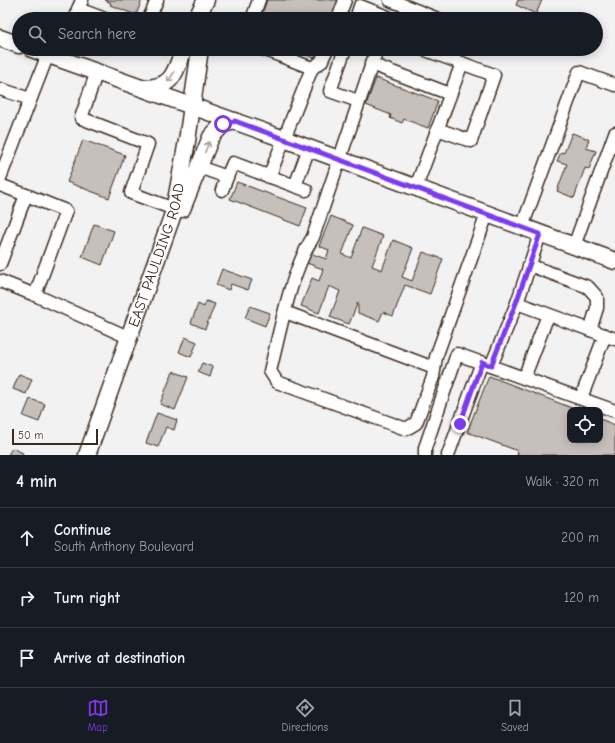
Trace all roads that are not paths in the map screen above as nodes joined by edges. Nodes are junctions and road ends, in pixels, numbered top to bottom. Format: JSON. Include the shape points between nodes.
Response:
{"nodes":[{"id":1,"x":157,"y":0,"type":"edge"},
{"id":2,"x":206,"y":0,"type":"edge"},
{"id":3,"x":212,"y":0,"type":"edge"},
{"id":4,"x":259,"y":0,"type":"edge"},
{"id":5,"x":346,"y":0,"type":"edge"},
{"id":6,"x":392,"y":1,"type":"edge"},
{"id":7,"x":152,"y":12,"type":"edge"},
{"id":8,"x":200,"y":12,"type":"edge"},
{"id":9,"x":209,"y":12,"type":"edge"},
{"id":10,"x":255,"y":12,"type":"edge"},
{"id":11,"x":341,"y":12,"type":"edge"},
{"id":12,"x":358,"y":12,"type":"edge"},
{"id":13,"x":374,"y":12,"type":"edge"},
{"id":14,"x":389,"y":12,"type":"edge"},
{"id":15,"x":420,"y":12,"type":"edge"},
{"id":16,"x":0,"y":38,"type":"edge"},
{"id":17,"x":12,"y":42,"type":"edge"},
{"id":18,"x":55,"y":56,"type":"edge"},
{"id":19,"x":61,"y":56,"type":"edge"},
{"id":20,"x":181,"y":56,"type":"edge"},
{"id":21,"x":199,"y":56,"type":"edge"},
{"id":22,"x":281,"y":56,"type":"edge"},
{"id":23,"x":324,"y":56,"type":"edge"},
{"id":24,"x":342,"y":56,"type":"edge"},
{"id":25,"x":374,"y":56,"type":"edge"},
{"id":26,"x":442,"y":56,"type":"edge"},
{"id":27,"x":462,"y":63,"type":"junction"},
{"id":28,"x":371,"y":64,"type":"junction"},
{"id":29,"x":312,"y":68,"type":"junction"},
{"id":30,"x":97,"y":72,"type":"junction"},
{"id":31,"x":615,"y":85,"type":"edge"},
{"id":32,"x":145,"y":88,"type":"junction"},
{"id":33,"x":0,"y":90,"type":"edge"},
{"id":34,"x":450,"y":94,"type":"junction"},
{"id":35,"x":30,"y":99,"type":"junction"},
{"id":36,"x":358,"y":101,"type":"junction"},
{"id":37,"x":192,"y":106,"type":"junction"},
{"id":38,"x":235,"y":121,"type":"junction"},
{"id":39,"x":437,"y":129,"type":"junction"},
{"id":40,"x":615,"y":133,"type":"edge"},
{"id":41,"x":284,"y":139,"type":"junction"},
{"id":42,"x":310,"y":148,"type":"junction"},
{"id":43,"x":339,"y":159,"type":"junction"},
{"id":44,"x":199,"y":167,"type":"junction"},
{"id":45,"x":270,"y":176,"type":"junction"},
{"id":46,"x":227,"y":177,"type":"junction"},
{"id":47,"x":0,"y":178,"type":"edge"},
{"id":48,"x":0,"y":186,"type":"edge"},
{"id":49,"x":416,"y":187,"type":"junction"},
{"id":50,"x":222,"y":190,"type":"dead end"},
{"id":51,"x":26,"y":195,"type":"junction"},
{"id":52,"x":174,"y":209,"type":"junction"},
{"id":53,"x":487,"y":214,"type":"junction"},
{"id":54,"x":522,"y":227,"type":"junction"},
{"id":55,"x":540,"y":234,"type":"junction"},
{"id":56,"x":162,"y":246,"type":"junction"},
{"id":57,"x":574,"y":246,"type":"junction"},
{"id":58,"x":615,"y":261,"type":"edge"},
{"id":59,"x":0,"y":264,"type":"edge"},
{"id":60,"x":529,"y":265,"type":"junction"},
{"id":61,"x":0,"y":281,"type":"edge"},
{"id":62,"x":35,"y":295,"type":"junction"},
{"id":63,"x":516,"y":303,"type":"junction"},
{"id":64,"x":286,"y":312,"type":"junction"},
{"id":65,"x":548,"y":315,"type":"junction"},
{"id":66,"x":590,"y":330,"type":"junction"},
{"id":67,"x":610,"y":337,"type":"edge"},
{"id":68,"x":130,"y":338,"type":"junction"},
{"id":69,"x":486,"y":364,"type":"junction"},
{"id":70,"x":434,"y":368,"type":"junction"},
{"id":71,"x":524,"y":378,"type":"junction"},
{"id":72,"x":581,"y":398,"type":"junction"},
{"id":73,"x":615,"y":411,"type":"edge"},
{"id":74,"x":87,"y":455,"type":"edge"},
{"id":75,"x":425,"y":455,"type":"edge"},
{"id":76,"x":448,"y":455,"type":"edge"}],
"edges":[{"from":1,"to":7,"type":"street"},
{"from":2,"to":8,"type":"main road"},
{"from":3,"to":9,"type":"main road"},
{"from":4,"to":10,"type":"street"},
{"from":5,"to":11,"type":"street"},
{"from":6,"to":14,"type":"street"},
{"from":6,"to":15,"type":"street"},
{"from":12,"to":13,"type":"street","via":[[360,6]]},
{"from":16,"to":17,"type":"main road"},
{"from":18,"to":35,"type":"street"},
{"from":19,"to":30,"type":"main road"},
{"from":20,"to":32,"type":"main road","one_way":true,"via":[[172,78],[162,86]]},
{"from":21,"to":37,"type":"main road","name":"EAST PAULDING ROAD"},
{"from":22,"to":29,"type":"street"},
{"from":23,"to":29,"type":"street","via":[[321,62]]},
{"from":24,"to":36,"type":"street","via":[[330,91]]},
{"from":25,"to":28,"type":"street"},
{"from":26,"to":27,"type":"street"},
{"from":27,"to":34,"type":"street"},
{"from":27,"to":39,"type":"street","via":[[494,75],[471,141]]},
{"from":28,"to":34,"type":"street"},
{"from":28,"to":36,"type":"street"},
{"from":29,"to":41,"type":"street"},
{"from":30,"to":32,"type":"main road"},
{"from":30,"to":52,"type":"street","via":[[81,118],[148,144],[131,193]]},
{"from":31,"to":54,"type":"street","via":[[579,72]]},
{"from":32,"to":37,"type":"main road"},
{"from":33,"to":35,"type":"street"},
{"from":34,"to":39,"type":"street"},
{"from":35,"to":47,"type":"street"},
{"from":36,"to":43,"type":"street"},
{"from":37,"to":38,"type":"main road"},
{"from":37,"to":52,"type":"main road","name":"EAST PAULDING ROAD"},
{"from":38,"to":41,"type":"main road"},
{"from":44,"to":38,"type":"main road","one_way":true,"via":[[208,142],[215,132],[223,124]]},
{"from":39,"to":49,"type":"street"},
{"from":40,"to":57,"type":"street"},
{"from":41,"to":42,"type":"main road"},
{"from":41,"to":45,"type":"street"},
{"from":42,"to":43,"type":"main road"},
{"from":42,"to":45,"type":"street","via":[[300,188]]},
{"from":43,"to":49,"type":"main road"},
{"from":43,"to":64,"type":"street","via":[[313,236],[303,253]]},
{"from":44,"to":46,"type":"street"},
{"from":44,"to":56,"type":"main road"},
{"from":45,"to":46,"type":"street","via":[[233,163]]},
{"from":46,"to":50,"type":"street"},
{"from":48,"to":51,"type":"street"},
{"from":49,"to":53,"type":"main road"},
{"from":51,"to":59,"type":"street"},
{"from":51,"to":62,"type":"street","via":[[66,211]]},
{"from":52,"to":56,"type":"main road","name":"EAST PAULDING ROAD"},
{"from":53,"to":54,"type":"main road"},
{"from":53,"to":70,"type":"street"},
{"from":54,"to":55,"type":"main road"},
{"from":55,"to":57,"type":"main road"},
{"from":55,"to":60,"type":"street"},
{"from":56,"to":68,"type":"main road","name":"EAST PAULDING ROAD"},
{"from":57,"to":58,"type":"main road"},
{"from":60,"to":63,"type":"street"},
{"from":60,"to":66,"type":"street","via":[[588,287],[597,297]]},
{"from":61,"to":62,"type":"street"},
{"from":62,"to":68,"type":"street"},
{"from":63,"to":65,"type":"street"},
{"from":63,"to":69,"type":"street"},
{"from":64,"to":70,"type":"street"},
{"from":64,"to":70,"type":"street","via":[[270,371],[277,382],[406,429],[416,423]]},
{"from":65,"to":66,"type":"street"},
{"from":65,"to":71,"type":"street"},
{"from":66,"to":67,"type":"street"},
{"from":67,"to":72,"type":"street"},
{"from":68,"to":74,"type":"main road","name":"EAST PAULDING ROAD"},
{"from":69,"to":71,"type":"street"},
{"from":69,"to":75,"type":"street","via":[[457,354],[425,448]]},
{"from":69,"to":76,"type":"street"},
{"from":71,"to":72,"type":"street"},
{"from":72,"to":73,"type":"street"}]}
